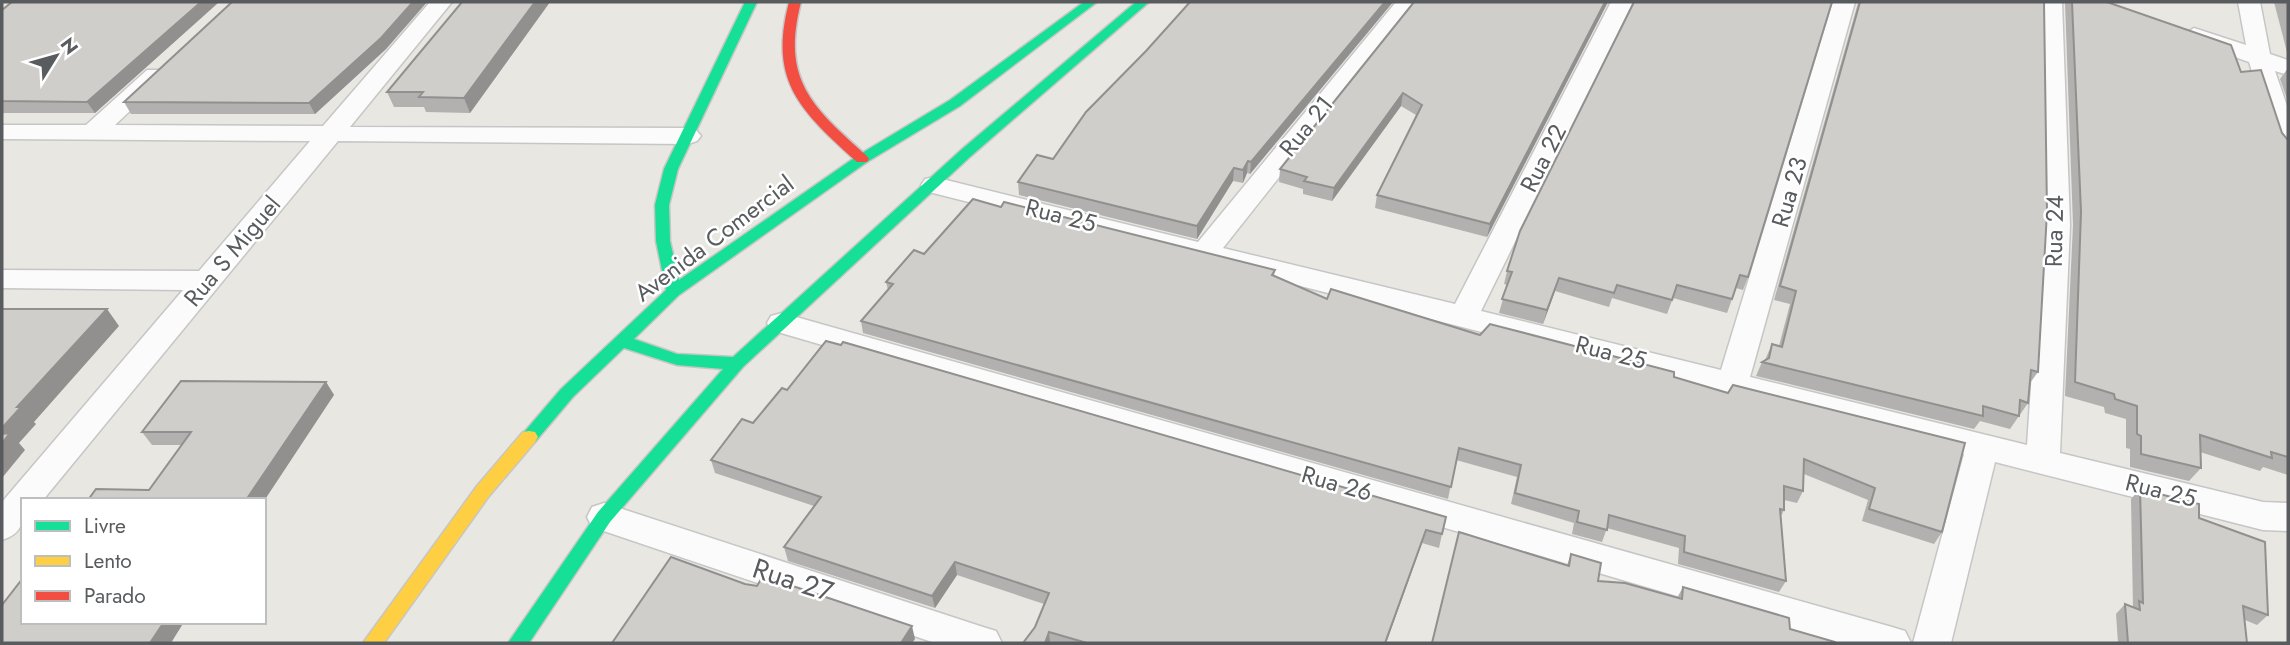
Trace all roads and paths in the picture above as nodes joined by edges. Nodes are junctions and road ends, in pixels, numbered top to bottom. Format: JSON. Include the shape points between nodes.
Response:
{"nodes":[{"id":1,"x":441,"y":2,"type":"edge"},
{"id":2,"x":751,"y":2,"type":"edge"},
{"id":3,"x":795,"y":2,"type":"edge"},
{"id":4,"x":1091,"y":2,"type":"edge"},
{"id":5,"x":1143,"y":2,"type":"edge"},
{"id":6,"x":1407,"y":2,"type":"edge"},
{"id":7,"x":1622,"y":2,"type":"edge"},
{"id":8,"x":1844,"y":2,"type":"edge"},
{"id":9,"x":2051,"y":2,"type":"edge"},
{"id":10,"x":2249,"y":2,"type":"edge"},
{"id":11,"x":2172,"y":27,"type":"edge"},
{"id":12,"x":2259,"y":57,"type":"junction"},
{"id":13,"x":174,"y":58,"type":"edge"},
{"id":14,"x":2288,"y":68,"type":"edge"},
{"id":15,"x":920,"y":124,"type":"junction"},
{"id":16,"x":945,"y":129,"type":"dead end"},
{"id":17,"x":2,"y":132,"type":"edge"},
{"id":18,"x":93,"y":132,"type":"junction"},
{"id":19,"x":329,"y":136,"type":"junction"},
{"id":20,"x":688,"y":136,"type":"junction"},
{"id":21,"x":2288,"y":145,"type":"edge"},
{"id":22,"x":862,"y":159,"type":"junction"},
{"id":23,"x":934,"y":185,"type":"junction"},
{"id":24,"x":1206,"y":250,"type":"junction"},
{"id":25,"x":2,"y":278,"type":"edge"},
{"id":26,"x":207,"y":281,"type":"junction"},
{"id":27,"x":674,"y":291,"type":"junction"},
{"id":28,"x":1464,"y":315,"type":"junction"},
{"id":29,"x":782,"y":323,"type":"junction"},
{"id":30,"x":621,"y":339,"type":"junction"},
{"id":31,"x":737,"y":363,"type":"junction"},
{"id":32,"x":1733,"y":383,"type":"junction"},
{"id":33,"x":1983,"y":444,"type":"junction"},
{"id":34,"x":2043,"y":461,"type":"junction"},
{"id":35,"x":25,"y":498,"type":"edge"},
{"id":36,"x":21,"y":502,"type":"edge"},
{"id":37,"x":604,"y":517,"type":"junction"},
{"id":38,"x":2288,"y":517,"type":"edge"},
{"id":39,"x":2,"y":526,"type":"edge"},
{"id":40,"x":373,"y":643,"type":"edge"},
{"id":41,"x":518,"y":643,"type":"edge"},
{"id":42,"x":983,"y":643,"type":"edge"},
{"id":43,"x":1892,"y":643,"type":"edge"},
{"id":44,"x":1932,"y":643,"type":"edge"}],
"edges":[{"from":1,"to":19,"type":"street","name":"Rua S Miguel"},
{"from":2,"to":20,"type":"street"},
{"from":3,"to":22,"type":"street","via":[[787,19],[784,58],[818,121]]},
{"from":4,"to":15,"type":"street","name":"Avenida Comercial"},
{"from":5,"to":23,"type":"street","via":[[963,146]]},
{"from":6,"to":24,"type":"street","name":"Rua 21"},
{"from":7,"to":28,"type":"street","name":"Rua 22"},
{"from":8,"to":32,"type":"street","name":"Rua 23"},
{"from":9,"to":34,"type":"street","name":"Rua 24","via":[[2056,225]]},
{"from":10,"to":12,"type":"street"},
{"from":11,"to":12,"type":"street"},
{"from":12,"to":14,"type":"street"},
{"from":12,"to":21,"type":"street"},
{"from":13,"to":18,"type":"street"},
{"from":15,"to":16,"type":"street"},
{"from":15,"to":22,"type":"street","name":"Avenida Comercial"},
{"from":17,"to":18,"type":"street"},
{"from":18,"to":19,"type":"street"},
{"from":19,"to":20,"type":"street"},
{"from":19,"to":26,"type":"street","name":"Rua S Miguel"},
{"from":20,"to":27,"type":"street","via":[[671,169],[662,205],[663,241]]},
{"from":22,"to":27,"type":"street","name":"Avenida Comercial"},
{"from":23,"to":24,"type":"street","name":"Rua 25"},
{"from":23,"to":29,"type":"street"},
{"from":24,"to":28,"type":"street","name":"Rua 25"},
{"from":25,"to":26,"type":"street"},
{"from":26,"to":35,"type":"street","name":"Rua S Miguel"},
{"from":27,"to":30,"type":"street","name":"Avenida Comercial"},
{"from":28,"to":32,"type":"street","name":"Rua 25"},
{"from":29,"to":31,"type":"street"},
{"from":29,"to":43,"type":"street","name":"Rua 26"},
{"from":30,"to":31,"type":"street","via":[[662,360],[695,365]]},
{"from":30,"to":40,"type":"street","name":"Avenida Comercial","via":[[567,393],[483,491]]},
{"from":31,"to":37,"type":"street"},
{"from":32,"to":33,"type":"street","name":"Rua 25"},
{"from":33,"to":34,"type":"street","name":"Rua 25"},
{"from":33,"to":44,"type":"street"},
{"from":34,"to":38,"type":"street","name":"Rua 25","via":[[2263,516]]},
{"from":36,"to":39,"type":"street","name":"Rua S Miguel"},
{"from":37,"to":41,"type":"street"},
{"from":37,"to":42,"type":"street","name":"Rua 27"}]}
